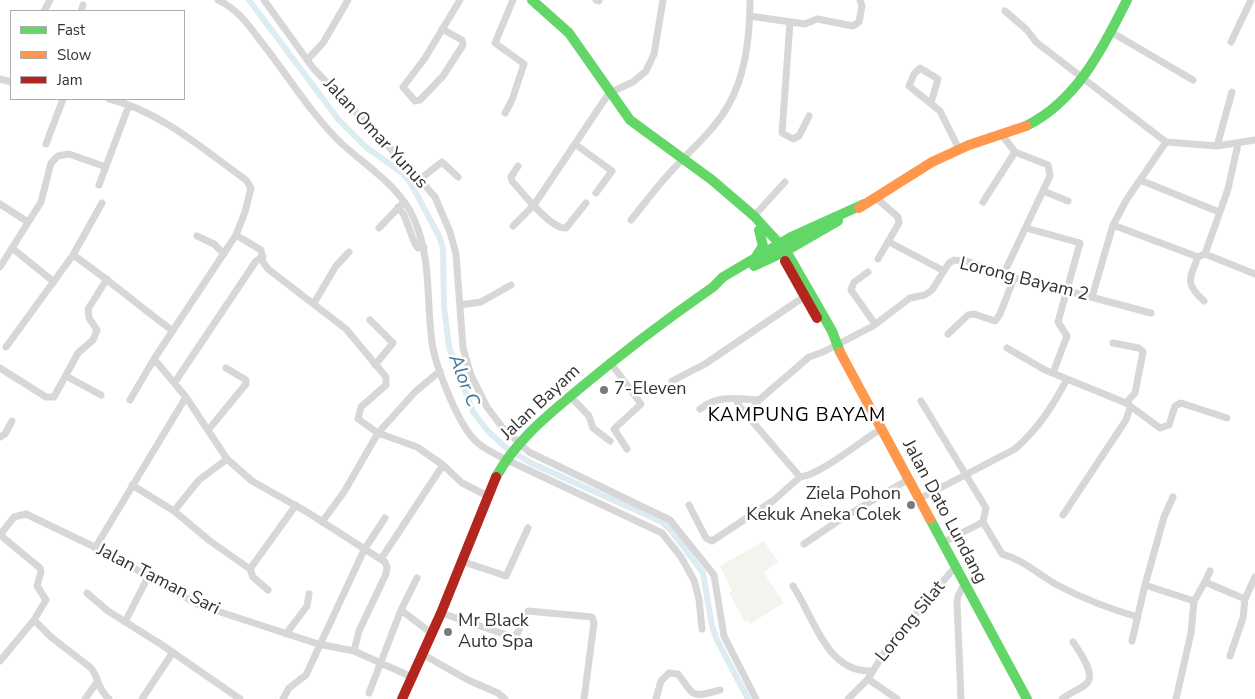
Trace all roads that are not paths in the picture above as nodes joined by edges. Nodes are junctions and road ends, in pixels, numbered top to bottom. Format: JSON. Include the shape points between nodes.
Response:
{"nodes":[{"id":1,"x":218,"y":0,"type":"edge"},
{"id":2,"x":264,"y":0,"type":"edge"},
{"id":3,"x":348,"y":0,"type":"edge"},
{"id":4,"x":460,"y":0,"type":"edge"},
{"id":5,"x":513,"y":0,"type":"edge"},
{"id":6,"x":532,"y":0,"type":"edge"},
{"id":7,"x":663,"y":0,"type":"edge"},
{"id":8,"x":750,"y":0,"type":"edge"},
{"id":9,"x":860,"y":0,"type":"edge"},
{"id":10,"x":1127,"y":0,"type":"edge"},
{"id":11,"x":1252,"y":0,"type":"edge"},
{"id":12,"x":1005,"y":11,"type":"dead end"},
{"id":13,"x":750,"y":16,"type":"junction"},
{"id":14,"x":790,"y":22,"type":"junction"},
{"id":15,"x":442,"y":29,"type":"junction"},
{"id":16,"x":1111,"y":32,"type":"junction"},
{"id":17,"x":1231,"y":42,"type":"dead end"},
{"id":18,"x":307,"y":60,"type":"junction"},
{"id":19,"x":1083,"y":78,"type":"junction"},
{"id":20,"x":1193,"y":80,"type":"dead end"},
{"id":21,"x":609,"y":92,"type":"junction"},
{"id":22,"x":1232,"y":92,"type":"dead end"},
{"id":23,"x":63,"y":100,"type":"edge"},
{"id":24,"x":113,"y":100,"type":"edge"},
{"id":25,"x":931,"y":103,"type":"junction"},
{"id":26,"x":129,"y":105,"type":"junction"},
{"id":27,"x":505,"y":113,"type":"dead end"},
{"id":28,"x":809,"y":116,"type":"dead end"},
{"id":29,"x":1002,"y":135,"type":"junction"},
{"id":30,"x":1255,"y":140,"type":"edge"},
{"id":31,"x":1166,"y":142,"type":"junction"},
{"id":32,"x":46,"y":144,"type":"dead end"},
{"id":33,"x":575,"y":144,"type":"junction"},
{"id":34,"x":1238,"y":144,"type":"junction"},
{"id":35,"x":1217,"y":146,"type":"junction"},
{"id":36,"x":959,"y":149,"type":"junction"},
{"id":37,"x":1014,"y":152,"type":"junction"},
{"id":38,"x":685,"y":162,"type":"junction"},
{"id":39,"x":518,"y":166,"type":"dead end"},
{"id":40,"x":106,"y":167,"type":"junction"},
{"id":41,"x":458,"y":177,"type":"dead end"},
{"id":42,"x":420,"y":179,"type":"junction"},
{"id":43,"x":1140,"y":180,"type":"junction"},
{"id":44,"x":785,"y":182,"type":"dead end"},
{"id":45,"x":99,"y":186,"type":"dead end"},
{"id":46,"x":1043,"y":191,"type":"junction"},
{"id":47,"x":596,"y":193,"type":"dead end"},
{"id":48,"x":875,"y":197,"type":"junction"},
{"id":49,"x":1068,"y":201,"type":"dead end"},
{"id":50,"x":983,"y":202,"type":"dead end"},
{"id":51,"x":102,"y":203,"type":"dead end"},
{"id":52,"x":586,"y":203,"type":"dead end"},
{"id":53,"x":0,"y":204,"type":"edge"},
{"id":54,"x":401,"y":204,"type":"junction"},
{"id":55,"x":864,"y":204,"type":"junction"},
{"id":56,"x":534,"y":205,"type":"junction"},
{"id":57,"x":1219,"y":212,"type":"junction"},
{"id":58,"x":754,"y":216,"type":"junction"},
{"id":59,"x":631,"y":220,"type":"dead end"},
{"id":60,"x":28,"y":222,"type":"junction"},
{"id":61,"x":1113,"y":225,"type":"junction"},
{"id":62,"x":513,"y":226,"type":"dead end"},
{"id":63,"x":379,"y":228,"type":"dead end"},
{"id":64,"x":761,"y":228,"type":"junction"},
{"id":65,"x":1026,"y":228,"type":"junction"},
{"id":66,"x":236,"y":235,"type":"junction"},
{"id":67,"x":197,"y":236,"type":"dead end"},
{"id":68,"x":812,"y":237,"type":"junction"},
{"id":69,"x":791,"y":238,"type":"junction"},
{"id":70,"x":888,"y":242,"type":"junction"},
{"id":71,"x":12,"y":248,"type":"junction"},
{"id":72,"x":780,"y":249,"type":"junction"},
{"id":73,"x":349,"y":252,"type":"dead end"},
{"id":74,"x":224,"y":254,"type":"junction"},
{"id":75,"x":73,"y":255,"type":"junction"},
{"id":76,"x":263,"y":256,"type":"junction"},
{"id":77,"x":1202,"y":256,"type":"junction"},
{"id":78,"x":878,"y":259,"type":"dead end"},
{"id":79,"x":749,"y":264,"type":"junction"},
{"id":80,"x":0,"y":267,"type":"edge"},
{"id":81,"x":944,"y":271,"type":"junction"},
{"id":82,"x":868,"y":272,"type":"dead end"},
{"id":83,"x":796,"y":273,"type":"junction"},
{"id":84,"x":1004,"y":273,"type":"junction"},
{"id":85,"x":1255,"y":274,"type":"edge"},
{"id":86,"x":1014,"y":278,"type":"junction"},
{"id":87,"x":107,"y":279,"type":"junction"},
{"id":88,"x":54,"y":282,"type":"junction"},
{"id":89,"x":511,"y":285,"type":"dead end"},
{"id":90,"x":1068,"y":291,"type":"junction"},
{"id":91,"x":805,"y":296,"type":"junction"},
{"id":92,"x":1092,"y":297,"type":"junction"},
{"id":93,"x":1204,"y":301,"type":"dead end"},
{"id":94,"x":314,"y":303,"type":"junction"},
{"id":95,"x":460,"y":305,"type":"junction"},
{"id":96,"x":1151,"y":313,"type":"dead end"},
{"id":97,"x":370,"y":320,"type":"dead end"},
{"id":98,"x":875,"y":324,"type":"junction"},
{"id":99,"x":173,"y":332,"type":"junction"},
{"id":100,"x":948,"y":334,"type":"dead end"},
{"id":101,"x":835,"y":343,"type":"junction"},
{"id":102,"x":1113,"y":343,"type":"dead end"},
{"id":103,"x":6,"y":347,"type":"dead end"},
{"id":104,"x":1007,"y":348,"type":"dead end"},
{"id":105,"x":154,"y":358,"type":"junction"},
{"id":106,"x":610,"y":362,"type":"junction"},
{"id":107,"x":375,"y":365,"type":"junction"},
{"id":108,"x":0,"y":368,"type":"edge"},
{"id":109,"x":226,"y":368,"type":"dead end"},
{"id":110,"x":440,"y":371,"type":"junction"},
{"id":111,"x":1053,"y":373,"type":"junction"},
{"id":112,"x":66,"y":376,"type":"junction"},
{"id":113,"x":1067,"y":379,"type":"junction"},
{"id":114,"x":672,"y":381,"type":"dead end"},
{"id":115,"x":174,"y":382,"type":"junction"},
{"id":116,"x":101,"y":396,"type":"dead end"},
{"id":117,"x":570,"y":396,"type":"junction"},
{"id":118,"x":186,"y":397,"type":"junction"},
{"id":119,"x":736,"y":399,"type":"junction"},
{"id":120,"x":130,"y":400,"type":"dead end"},
{"id":121,"x":759,"y":400,"type":"junction"},
{"id":122,"x":921,"y":401,"type":"dead end"},
{"id":123,"x":1128,"y":406,"type":"junction"},
{"id":124,"x":700,"y":409,"type":"dead end"},
{"id":125,"x":748,"y":416,"type":"junction"},
{"id":126,"x":1227,"y":418,"type":"dead end"},
{"id":127,"x":12,"y":421,"type":"dead end"},
{"id":128,"x":209,"y":429,"type":"junction"},
{"id":129,"x":881,"y":429,"type":"junction"},
{"id":130,"x":378,"y":432,"type":"junction"},
{"id":131,"x":0,"y":437,"type":"edge"},
{"id":132,"x":610,"y":442,"type":"dead end"},
{"id":133,"x":516,"y":445,"type":"junction"},
{"id":134,"x":627,"y":448,"type":"dead end"},
{"id":135,"x":506,"y":458,"type":"junction"},
{"id":136,"x":227,"y":459,"type":"junction"},
{"id":137,"x":443,"y":465,"type":"junction"},
{"id":138,"x":965,"y":474,"type":"junction"},
{"id":139,"x":800,"y":477,"type":"junction"},
{"id":140,"x":909,"y":479,"type":"junction"},
{"id":141,"x":132,"y":485,"type":"junction"},
{"id":142,"x":488,"y":496,"type":"junction"},
{"id":143,"x":1173,"y":497,"type":"dead end"},
{"id":144,"x":919,"y":499,"type":"junction"},
{"id":145,"x":296,"y":505,"type":"junction"},
{"id":146,"x":689,"y":505,"type":"dead end"},
{"id":147,"x":174,"y":511,"type":"junction"},
{"id":148,"x":1063,"y":515,"type":"dead end"},
{"id":149,"x":385,"y":518,"type":"dead end"},
{"id":150,"x":322,"y":522,"type":"junction"},
{"id":151,"x":983,"y":522,"type":"junction"},
{"id":152,"x":528,"y":528,"type":"dead end"},
{"id":153,"x":0,"y":535,"type":"edge"},
{"id":154,"x":942,"y":543,"type":"junction"},
{"id":155,"x":804,"y":544,"type":"dead end"},
{"id":156,"x":95,"y":548,"type":"junction"},
{"id":157,"x":364,"y":550,"type":"junction"},
{"id":158,"x":381,"y":559,"type":"junction"},
{"id":159,"x":461,"y":560,"type":"junction"},
{"id":160,"x":955,"y":567,"type":"junction"},
{"id":161,"x":250,"y":569,"type":"junction"},
{"id":162,"x":1210,"y":571,"type":"dead end"},
{"id":163,"x":148,"y":577,"type":"junction"},
{"id":164,"x":1255,"y":577,"type":"edge"},
{"id":165,"x":417,"y":578,"type":"dead end"},
{"id":166,"x":1205,"y":582,"type":"junction"},
{"id":167,"x":964,"y":584,"type":"junction"},
{"id":168,"x":1145,"y":584,"type":"junction"},
{"id":169,"x":793,"y":586,"type":"dead end"},
{"id":170,"x":268,"y":590,"type":"dead end"},
{"id":171,"x":87,"y":593,"type":"dead end"},
{"id":172,"x":309,"y":594,"type":"dead end"},
{"id":173,"x":1246,"y":599,"type":"junction"},
{"id":174,"x":1194,"y":601,"type":"junction"},
{"id":175,"x":401,"y":610,"type":"junction"},
{"id":176,"x":441,"y":613,"type":"junction"},
{"id":177,"x":1138,"y":617,"type":"junction"},
{"id":178,"x":34,"y":620,"type":"junction"},
{"id":179,"x":125,"y":622,"type":"junction"},
{"id":180,"x":702,"y":629,"type":"dead end"},
{"id":181,"x":431,"y":633,"type":"junction"},
{"id":182,"x":286,"y":634,"type":"junction"},
{"id":183,"x":1132,"y":641,"type":"dead end"},
{"id":184,"x":1073,"y":642,"type":"dead end"},
{"id":185,"x":318,"y":644,"type":"junction"},
{"id":186,"x":354,"y":651,"type":"junction"},
{"id":187,"x":173,"y":652,"type":"junction"},
{"id":188,"x":422,"y":654,"type":"junction"},
{"id":189,"x":1230,"y":656,"type":"dead end"},
{"id":190,"x":0,"y":661,"type":"edge"},
{"id":191,"x":380,"y":662,"type":"junction"},
{"id":192,"x":872,"y":670,"type":"junction"},
{"id":193,"x":412,"y":677,"type":"junction"},
{"id":194,"x":868,"y":679,"type":"junction"},
{"id":195,"x":97,"y":682,"type":"junction"},
{"id":196,"x":720,"y":690,"type":"dead end"},
{"id":197,"x":369,"y":693,"type":"dead end"},
{"id":198,"x":498,"y":696,"type":"edge"},
{"id":199,"x":85,"y":699,"type":"edge"},
{"id":200,"x":108,"y":699,"type":"edge"},
{"id":201,"x":142,"y":699,"type":"edge"},
{"id":202,"x":240,"y":699,"type":"edge"},
{"id":203,"x":283,"y":699,"type":"edge"},
{"id":204,"x":402,"y":699,"type":"edge"},
{"id":205,"x":505,"y":699,"type":"edge"},
{"id":206,"x":584,"y":699,"type":"edge"},
{"id":207,"x":656,"y":699,"type":"edge"},
{"id":208,"x":756,"y":699,"type":"edge"},
{"id":209,"x":848,"y":699,"type":"edge"},
{"id":210,"x":897,"y":699,"type":"edge"},
{"id":211,"x":960,"y":699,"type":"edge"},
{"id":212,"x":1027,"y":699,"type":"edge"},
{"id":213,"x":1062,"y":699,"type":"edge"},
{"id":214,"x":1176,"y":699,"type":"edge"}],
"edges":[{"from":1,"to":54,"type":"street","via":[[238,12],[319,118],[340,142],[379,175]]},
{"from":2,"to":18,"type":"street","name":"Jalan Omar Yunus"},
{"from":3,"to":18,"type":"street","via":[[323,43]]},
{"from":4,"to":15,"type":"street"},
{"from":5,"to":27,"type":"street","via":[[495,43],[524,64]]},
{"from":6,"to":21,"type":"main road","name":"Jalan Dato Lundang","via":[[569,33]]},
{"from":7,"to":21,"type":"street","via":[[650,64],[633,82]]},
{"from":8,"to":13,"type":"street"},
{"from":9,"to":14,"type":"street","via":[[862,6],[856,25],[817,19],[805,24]]},
{"from":10,"to":16,"type":"main road"},
{"from":11,"to":17,"type":"street"},
{"from":12,"to":19,"type":"street","via":[[1030,32],[1036,42]]},
{"from":13,"to":14,"type":"street"},
{"from":13,"to":38,"type":"street","via":[[741,71],[730,102]]},
{"from":14,"to":28,"type":"street","via":[[782,133],[793,140],[799,136]]},
{"from":15,"to":15,"type":"street","via":[[403,87],[413,100],[420,100],[444,76],[463,45],[462,40]]},
{"from":16,"to":19,"type":"main road"},
{"from":16,"to":20,"type":"street"},
{"from":18,"to":42,"type":"street","name":"Jalan Omar Yunus"},
{"from":19,"to":29,"type":"main road","via":[[1048,114]]},
{"from":19,"to":31,"type":"street"},
{"from":21,"to":33,"type":"street"},
{"from":21,"to":38,"type":"main road","name":"Jalan Dato Lundang","via":[[630,120]]},
{"from":22,"to":35,"type":"street"},
{"from":23,"to":32,"type":"street"},
{"from":24,"to":26,"type":"street"},
{"from":25,"to":25,"type":"street","via":[[909,86],[918,68],[937,78]]},
{"from":25,"to":36,"type":"street","via":[[940,111]]},
{"from":26,"to":40,"type":"street"},
{"from":26,"to":66,"type":"street","via":[[193,142],[250,184],[245,212]]},
{"from":29,"to":36,"type":"main road"},
{"from":29,"to":37,"type":"street"},
{"from":30,"to":34,"type":"street"},
{"from":31,"to":35,"type":"street"},
{"from":31,"to":43,"type":"street"},
{"from":33,"to":47,"type":"street","via":[[612,171]]},
{"from":33,"to":56,"type":"street"},
{"from":34,"to":35,"type":"street"},
{"from":34,"to":57,"type":"street"},
{"from":36,"to":48,"type":"main road"},
{"from":37,"to":46,"type":"street","via":[[1048,165],[1050,176]]},
{"from":37,"to":50,"type":"street"},
{"from":38,"to":58,"type":"main road","name":"Jalan Dato Lundang"},
{"from":38,"to":59,"type":"street"},
{"from":38,"to":64,"type":"main road","name":"Jalan Dato Lundang"},
{"from":39,"to":56,"type":"street","via":[[511,180]]},
{"from":40,"to":45,"type":"street"},
{"from":40,"to":60,"type":"street","via":[[69,154],[58,156],[49,168],[41,202]]},
{"from":41,"to":42,"type":"street","via":[[442,162]]},
{"from":42,"to":95,"type":"street","name":"Jalan Omar Yunus","via":[[434,197],[450,232],[459,274]]},
{"from":43,"to":57,"type":"street"},
{"from":43,"to":61,"type":"street"},
{"from":44,"to":58,"type":"street"},
{"from":46,"to":49,"type":"street"},
{"from":46,"to":65,"type":"street"},
{"from":48,"to":55,"type":"main road"},
{"from":48,"to":70,"type":"street","via":[[898,217],[899,222]]},
{"from":51,"to":75,"type":"street"},
{"from":52,"to":56,"type":"street","via":[[562,229]]},
{"from":53,"to":60,"type":"street"},
{"from":54,"to":63,"type":"street"},
{"from":54,"to":110,"type":"street","via":[[414,217],[424,247],[429,275],[432,342]]},
{"from":55,"to":68,"type":"main road"},
{"from":55,"to":69,"type":"main road"},
{"from":56,"to":62,"type":"street"},
{"from":57,"to":77,"type":"street"},
{"from":58,"to":64,"type":"main road","name":"Jalan Dato Lundang"},
{"from":60,"to":71,"type":"street"},
{"from":61,"to":77,"type":"street"},
{"from":61,"to":92,"type":"street"},
{"from":64,"to":69,"type":"main road"},
{"from":64,"to":72,"type":"main road","name":"Jalan Dato Lundang"},
{"from":64,"to":79,"type":"main road","via":[[761,252]]},
{"from":65,"to":84,"type":"street"},
{"from":65,"to":90,"type":"street","via":[[1080,243]]},
{"from":66,"to":74,"type":"street"},
{"from":66,"to":76,"type":"street","via":[[261,250]]},
{"from":67,"to":74,"type":"street","via":[[214,244]]},
{"from":68,"to":72,"type":"main road"},
{"from":68,"to":83,"type":"main road","via":[[796,254]]},
{"from":69,"to":72,"type":"main road"},
{"from":70,"to":78,"type":"street"},
{"from":70,"to":81,"type":"street"},
{"from":71,"to":80,"type":"street"},
{"from":71,"to":88,"type":"street"},
{"from":72,"to":79,"type":"main road","name":"Jalan Bayam"},
{"from":72,"to":83,"type":"main road","name":"Jalan Dato Lundang"},
{"from":73,"to":94,"type":"street","via":[[336,266]]},
{"from":74,"to":99,"type":"street"},
{"from":75,"to":87,"type":"street"},
{"from":75,"to":88,"type":"street"},
{"from":76,"to":94,"type":"street","via":[[268,269]]},
{"from":76,"to":115,"type":"street"},
{"from":77,"to":85,"type":"street"},
{"from":77,"to":93,"type":"street","via":[[1189,279],[1193,290]]},
{"from":79,"to":83,"type":"main road","via":[[779,263]]},
{"from":79,"to":106,"type":"main road","name":"Jalan Bayam","via":[[725,284],[714,287]]},
{"from":81,"to":84,"type":"street","name":"Lorong Bayam 2","via":[[954,260]]},
{"from":81,"to":98,"type":"street","name":"Lorong Bayam 2","via":[[932,290],[910,298]]},
{"from":82,"to":98,"type":"street","via":[[854,282],[851,290]]},
{"from":83,"to":91,"type":"main road","name":"Jalan Dato Lundang"},
{"from":83,"to":101,"type":"main road","name":"Jalan Dato Lundang","via":[[832,331]]},
{"from":84,"to":86,"type":"street","name":"Lorong Bayam 2"},
{"from":86,"to":90,"type":"street","name":"Lorong Bayam 2"},
{"from":86,"to":100,"type":"street","via":[[995,321],[968,315]]},
{"from":87,"to":99,"type":"street"},
{"from":87,"to":112,"type":"street","via":[[88,310],[96,335],[78,353]]},
{"from":88,"to":103,"type":"street"},
{"from":89,"to":95,"type":"street","via":[[481,302]]},
{"from":90,"to":92,"type":"street","name":"Lorong Bayam 2"},
{"from":90,"to":111,"type":"street","via":[[1058,324],[1067,336]]},
{"from":91,"to":101,"type":"main road","name":"Jalan Dato Lundang"},
{"from":91,"to":114,"type":"street","via":[[705,364]]},
{"from":92,"to":96,"type":"street","name":"Lorong Bayam 2"},
{"from":94,"to":107,"type":"street","via":[[346,329]]},
{"from":95,"to":133,"type":"street","name":"Jalan Omar Yunus","via":[[463,348],[471,375],[487,407]]},
{"from":97,"to":107,"type":"street","via":[[394,343]]},
{"from":98,"to":101,"type":"street","name":"Lorong Bayam 2"},
{"from":99,"to":105,"type":"street"},
{"from":101,"to":121,"type":"street","name":"Lorong Bayam 2","via":[[808,357]]},
{"from":101,"to":129,"type":"main road","name":"Jalan Dato Lundang"},
{"from":102,"to":123,"type":"street","via":[[1139,348],[1143,352],[1135,392]]},
{"from":104,"to":111,"type":"street"},
{"from":105,"to":115,"type":"street"},
{"from":105,"to":120,"type":"street"},
{"from":106,"to":117,"type":"main road","name":"Jalan Bayam"},
{"from":106,"to":134,"type":"street","via":[[641,404],[614,429]]},
{"from":107,"to":130,"type":"street","via":[[386,377],[386,385],[361,407],[357,415],[361,422]]},
{"from":108,"to":112,"type":"street","via":[[48,398],[56,394]]},
{"from":109,"to":128,"type":"street","via":[[246,380],[246,384]]},
{"from":110,"to":130,"type":"street","via":[[415,392]]},
{"from":110,"to":135,"type":"street","via":[[459,416],[472,436],[488,450]]},
{"from":111,"to":113,"type":"street"},
{"from":112,"to":116,"type":"street"},
{"from":113,"to":123,"type":"street"},
{"from":113,"to":138,"type":"street","via":[[1054,405],[1027,439],[999,458]]},
{"from":115,"to":118,"type":"street"},
{"from":117,"to":132,"type":"street","via":[[589,416],[593,428]]},
{"from":117,"to":133,"type":"main road","name":"Jalan Bayam"},
{"from":118,"to":128,"type":"street"},
{"from":118,"to":141,"type":"street"},
{"from":119,"to":121,"type":"street"},
{"from":119,"to":124,"type":"street","via":[[714,400]]},
{"from":119,"to":125,"type":"street"},
{"from":121,"to":125,"type":"street","name":"Lorong Bayam 2"},
{"from":122,"to":138,"type":"street"},
{"from":123,"to":126,"type":"street","via":[[1160,428],[1169,426],[1175,406],[1181,403]]},
{"from":123,"to":148,"type":"street","via":[[1126,420]]},
{"from":125,"to":139,"type":"street"},
{"from":127,"to":131,"type":"street"},
{"from":128,"to":136,"type":"street"},
{"from":129,"to":139,"type":"street","via":[[825,466]]},
{"from":129,"to":140,"type":"main road","name":"Jalan Dato Lundang"},
{"from":130,"to":137,"type":"street","via":[[417,447]]},
{"from":130,"to":150,"type":"street","via":[[344,492]]},
{"from":133,"to":135,"type":"main road","name":"Jalan Bayam"},
{"from":133,"to":208,"type":"street","name":"Jalan Omar Yunus","via":[[670,520],[714,575],[724,636]]},
{"from":135,"to":142,"type":"main road","name":"Jalan Bayam"},
{"from":135,"to":180,"type":"street","via":[[662,533],[694,580]]},
{"from":136,"to":145,"type":"street","via":[[252,481]]},
{"from":136,"to":147,"type":"street","via":[[199,480]]},
{"from":137,"to":142,"type":"street","via":[[462,483]]},
{"from":137,"to":158,"type":"street"},
{"from":138,"to":144,"type":"street"},
{"from":138,"to":151,"type":"street","via":[[986,508]]},
{"from":139,"to":146,"type":"street","via":[[774,500],[712,541],[706,538]]},
{"from":140,"to":144,"type":"main road","name":"Jalan Dato Lundang"},
{"from":140,"to":155,"type":"street"},
{"from":141,"to":147,"type":"street"},
{"from":141,"to":156,"type":"street"},
{"from":142,"to":159,"type":"main road","name":"Jalan Bayam"},
{"from":143,"to":168,"type":"street"},
{"from":144,"to":154,"type":"main road","name":"Jalan Dato Lundang"},
{"from":145,"to":150,"type":"street"},
{"from":145,"to":161,"type":"street"},
{"from":147,"to":161,"type":"street"},
{"from":149,"to":157,"type":"street"},
{"from":150,"to":157,"type":"street"},
{"from":151,"to":154,"type":"street"},
{"from":151,"to":177,"type":"street","via":[[1002,554],[1020,560],[1095,604]]},
{"from":152,"to":159,"type":"street","via":[[506,576]]},
{"from":153,"to":156,"type":"street","name":"Jalan Taman Sari","via":[[14,517],[26,514]]},
{"from":153,"to":178,"type":"street","via":[[37,565],[41,572],[36,586],[46,600]]},
{"from":154,"to":160,"type":"main road","name":"Jalan Dato Lundang"},
{"from":156,"to":163,"type":"street","name":"Jalan Taman Sari"},
{"from":157,"to":158,"type":"street"},
{"from":157,"to":185,"type":"street"},
{"from":158,"to":186,"type":"street","via":[[387,567],[386,574]]},
{"from":159,"to":176,"type":"main road","name":"Jalan Bayam"},
{"from":160,"to":167,"type":"main road","name":"Jalan Dato Lundang"},
{"from":160,"to":192,"type":"street","name":"Lorong Silat","via":[[894,637]]},
{"from":161,"to":170,"type":"street"},
{"from":162,"to":166,"type":"street"},
{"from":163,"to":179,"type":"street"},
{"from":163,"to":182,"type":"street","name":"Jalan Taman Sari","via":[[199,605]]},
{"from":164,"to":173,"type":"street"},
{"from":165,"to":175,"type":"street"},
{"from":166,"to":173,"type":"street"},
{"from":166,"to":174,"type":"street"},
{"from":167,"to":211,"type":"street","via":[[957,603]]},
{"from":167,"to":212,"type":"main road","name":"Jalan Dato Lundang"},
{"from":168,"to":174,"type":"street"},
{"from":168,"to":177,"type":"street"},
{"from":169,"to":192,"type":"street","via":[[828,648],[854,669]]},
{"from":171,"to":179,"type":"street"},
{"from":172,"to":182,"type":"street","via":[[306,606]]},
{"from":173,"to":189,"type":"street"},
{"from":174,"to":214,"type":"street","via":[[1191,633]]},
{"from":175,"to":181,"type":"street"},
{"from":175,"to":191,"type":"street"},
{"from":176,"to":181,"type":"main road","name":"Jalan Bayam"},
{"from":176,"to":206,"type":"street","via":[[513,637],[528,612],[592,617],[594,623]]},
{"from":177,"to":183,"type":"street"},
{"from":178,"to":190,"type":"street"},
{"from":178,"to":195,"type":"street","via":[[91,668]]},
{"from":179,"to":187,"type":"street"},
{"from":181,"to":188,"type":"main road","name":"Jalan Bayam"},
{"from":182,"to":185,"type":"street","name":"Jalan Taman Sari"},
{"from":184,"to":213,"type":"street","via":[[1090,672],[1090,679]]},
{"from":185,"to":186,"type":"street","name":"Jalan Taman Sari"},
{"from":185,"to":203,"type":"street","via":[[306,675],[289,688]]},
{"from":186,"to":191,"type":"street","name":"Jalan Taman Sari"},
{"from":187,"to":201,"type":"street"},
{"from":187,"to":202,"type":"street"},
{"from":188,"to":193,"type":"main road","name":"Jalan Bayam"},
{"from":188,"to":198,"type":"street"},
{"from":191,"to":193,"type":"street","name":"Jalan Taman Sari"},
{"from":191,"to":197,"type":"street"},
{"from":192,"to":194,"type":"street","name":"Lorong Silat"},
{"from":193,"to":204,"type":"main road","name":"Jalan Bayam"},
{"from":194,"to":209,"type":"street","name":"Lorong Silat"},
{"from":194,"to":210,"type":"street"},
{"from":195,"to":199,"type":"street"},
{"from":195,"to":200,"type":"street"},
{"from":196,"to":207,"type":"street","via":[[696,695],[678,674],[669,673],[661,681]]},
{"from":198,"to":205,"type":"street"}]}
